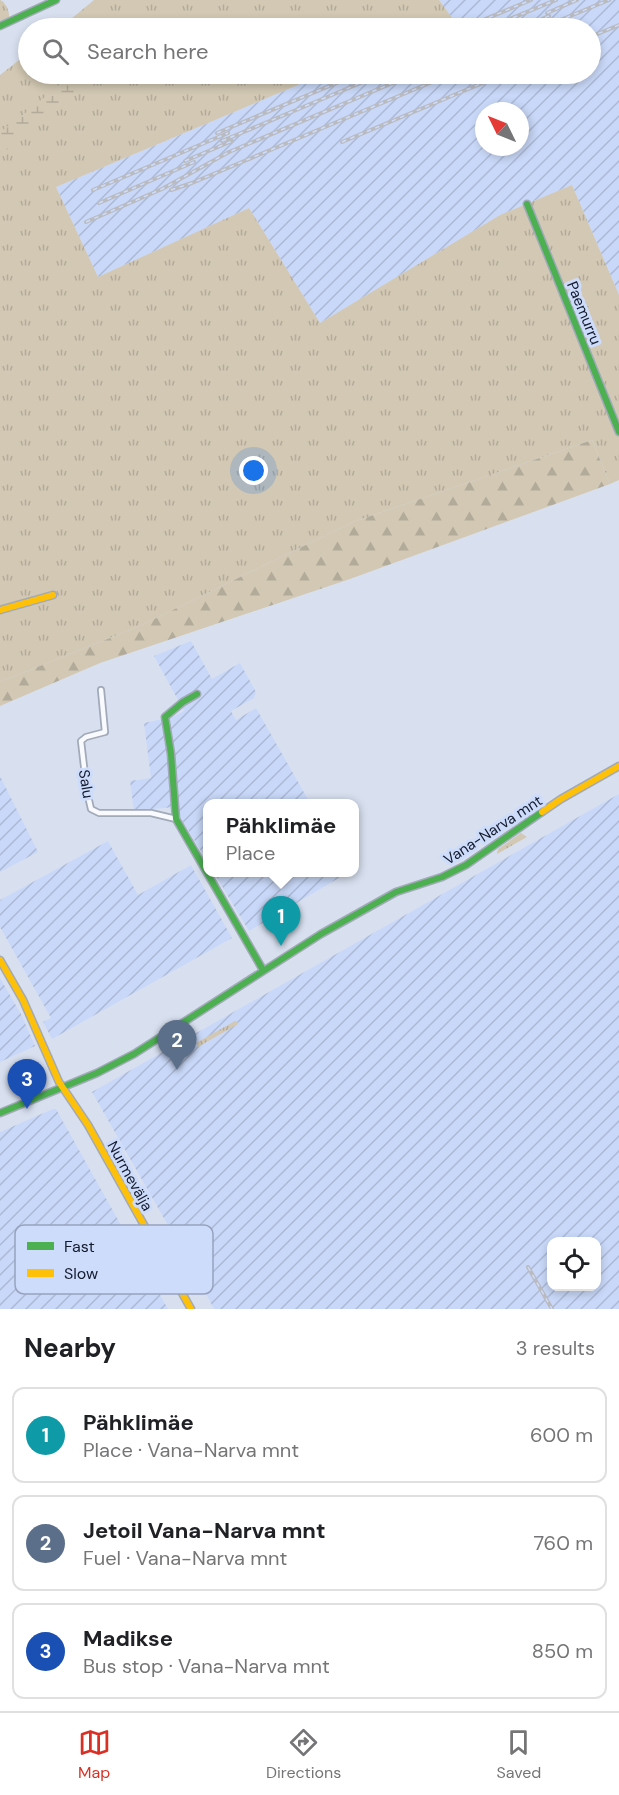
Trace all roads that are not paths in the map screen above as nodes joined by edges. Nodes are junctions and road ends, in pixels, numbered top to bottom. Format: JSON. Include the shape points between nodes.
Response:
{"nodes":[{"id":1,"x":56,"y":0,"type":"edge"},
{"id":2,"x":0,"y":26,"type":"edge"},
{"id":3,"x":527,"y":204,"type":"dead end"},
{"id":4,"x":619,"y":432,"type":"edge"},
{"id":5,"x":53,"y":595,"type":"dead end"},
{"id":6,"x":0,"y":610,"type":"edge"},
{"id":7,"x":101,"y":690,"type":"dead end"},
{"id":8,"x":197,"y":694,"type":"dead end"},
{"id":9,"x":619,"y":766,"type":"edge"},
{"id":10,"x":176,"y":819,"type":"junction"},
{"id":11,"x":203,"y":866,"type":"edge"},
{"id":12,"x":209,"y":877,"type":"edge"},
{"id":13,"x":0,"y":960,"type":"edge"},
{"id":14,"x":262,"y":970,"type":"junction"},
{"id":15,"x":63,"y":1087,"type":"junction"},
{"id":16,"x":0,"y":1113,"type":"edge"},
{"id":17,"x":143,"y":1225,"type":"edge"},
{"id":18,"x":182,"y":1294,"type":"edge"},
{"id":19,"x":190,"y":1309,"type":"edge"}],
"edges":[{"from":1,"to":2,"type":"street"},
{"from":3,"to":4,"type":"street","name":"Paemurru"},
{"from":5,"to":6,"type":"street"},
{"from":7,"to":10,"type":"street","name":"Salu","via":[[105,732],[81,741],[91,808],[99,813],[151,813]]},
{"from":8,"to":10,"type":"street","via":[[165,717]]},
{"from":9,"to":14,"type":"street","name":"Vana-Narva mnt","via":[[561,799],[466,865],[387,897]]},
{"from":10,"to":11,"type":"street"},
{"from":12,"to":14,"type":"street"},
{"from":13,"to":15,"type":"street","name":"Nurmevälja"},
{"from":14,"to":15,"type":"street","name":"Vana-Narva mnt","via":[[134,1054]]},
{"from":15,"to":16,"type":"street","name":"Vana-Narva mnt"},
{"from":15,"to":17,"type":"street","name":"Nurmevälja"},
{"from":18,"to":19,"type":"street","name":"Nurmevälja"}]}
